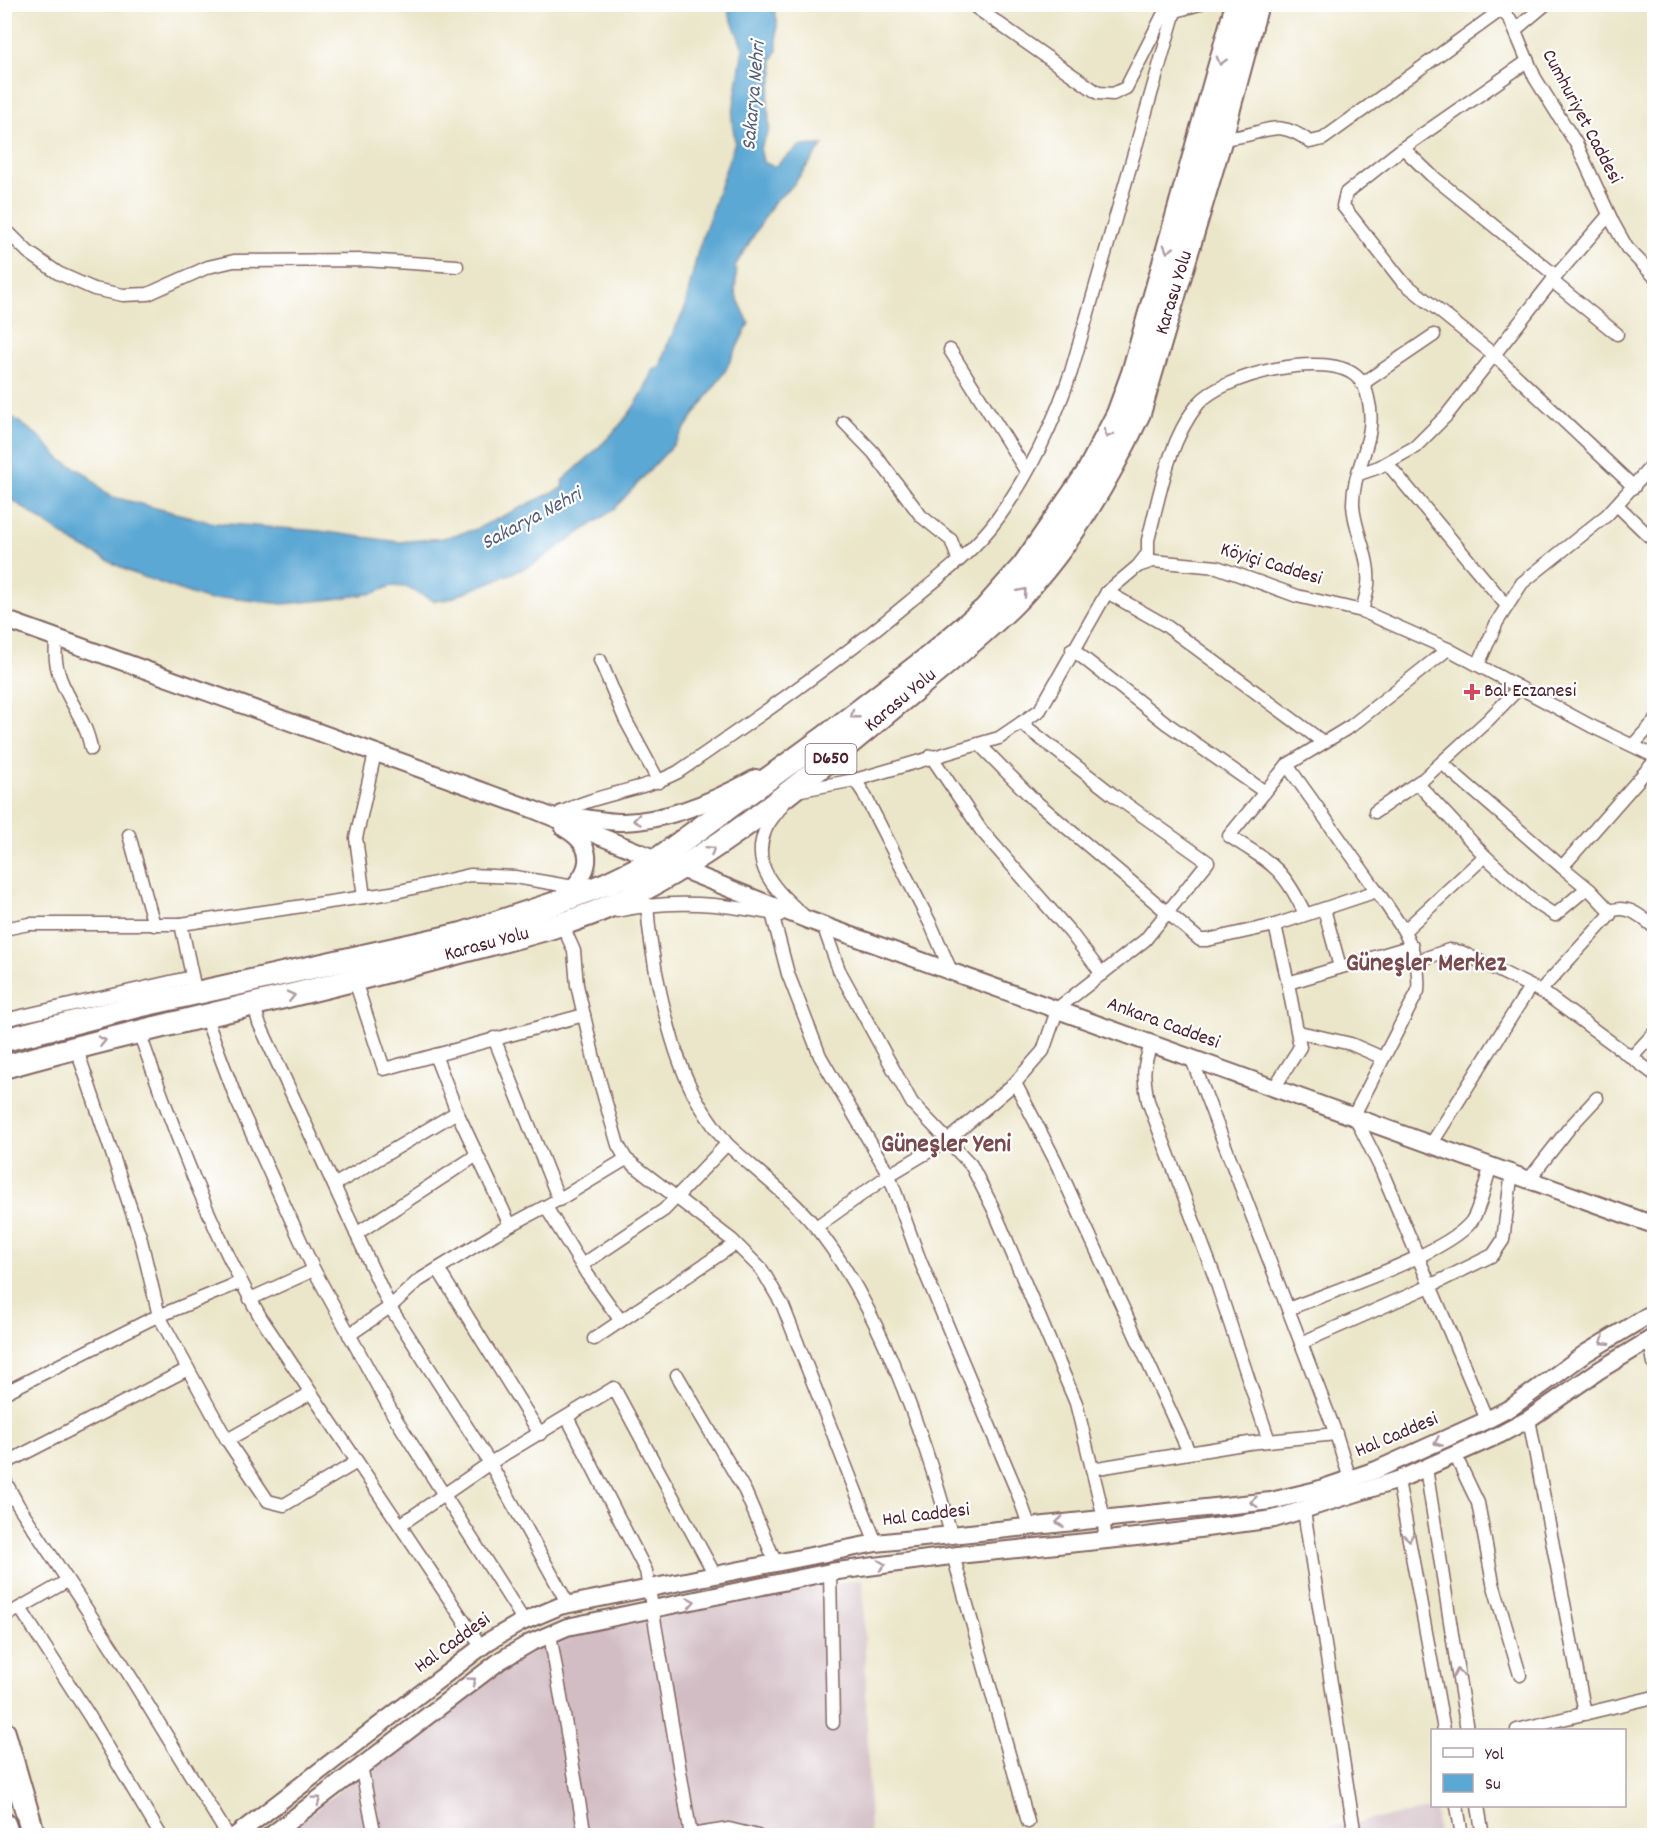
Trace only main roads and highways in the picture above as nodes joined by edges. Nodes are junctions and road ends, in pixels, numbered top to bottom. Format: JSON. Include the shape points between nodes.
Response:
{"nodes":[{"id":1,"x":1237,"y":4,"type":"edge"},
{"id":2,"x":1257,"y":4,"type":"edge"},
{"id":3,"x":557,"y":914,"type":"junction"},
{"id":4,"x":4,"y":1041,"type":"edge"},
{"id":5,"x":4,"y":1067,"type":"edge"},
{"id":6,"x":4,"y":1733,"type":"edge"},
{"id":7,"x":4,"y":1824,"type":"edge"},
{"id":8,"x":8,"y":1836,"type":"edge"},
{"id":9,"x":34,"y":1836,"type":"edge"}],
"edges":[{"from":1,"to":3,"type":"highway","name":"Karasu Yolu","number":"D650","one_way":true,"via":[[1118,414],[1087,474],[1024,565],[985,609],[824,738],[658,859]]},
{"from":3,"to":2,"type":"highway","name":"Karasu Yolu","number":"D650","one_way":true,"via":[[621,901],[681,869],[792,792],[1012,604],[1085,514],[1139,413]]},
{"from":3,"to":4,"type":"highway","name":"Karasu Yolu","number":"D650","via":[[194,985]]},
{"from":5,"to":3,"type":"highway","name":"Karasu Yolu","number":"D650","one_way":true,"via":[[355,981]]},
{"from":6,"to":9,"type":"highway"},
{"from":7,"to":8,"type":"highway"}]}
